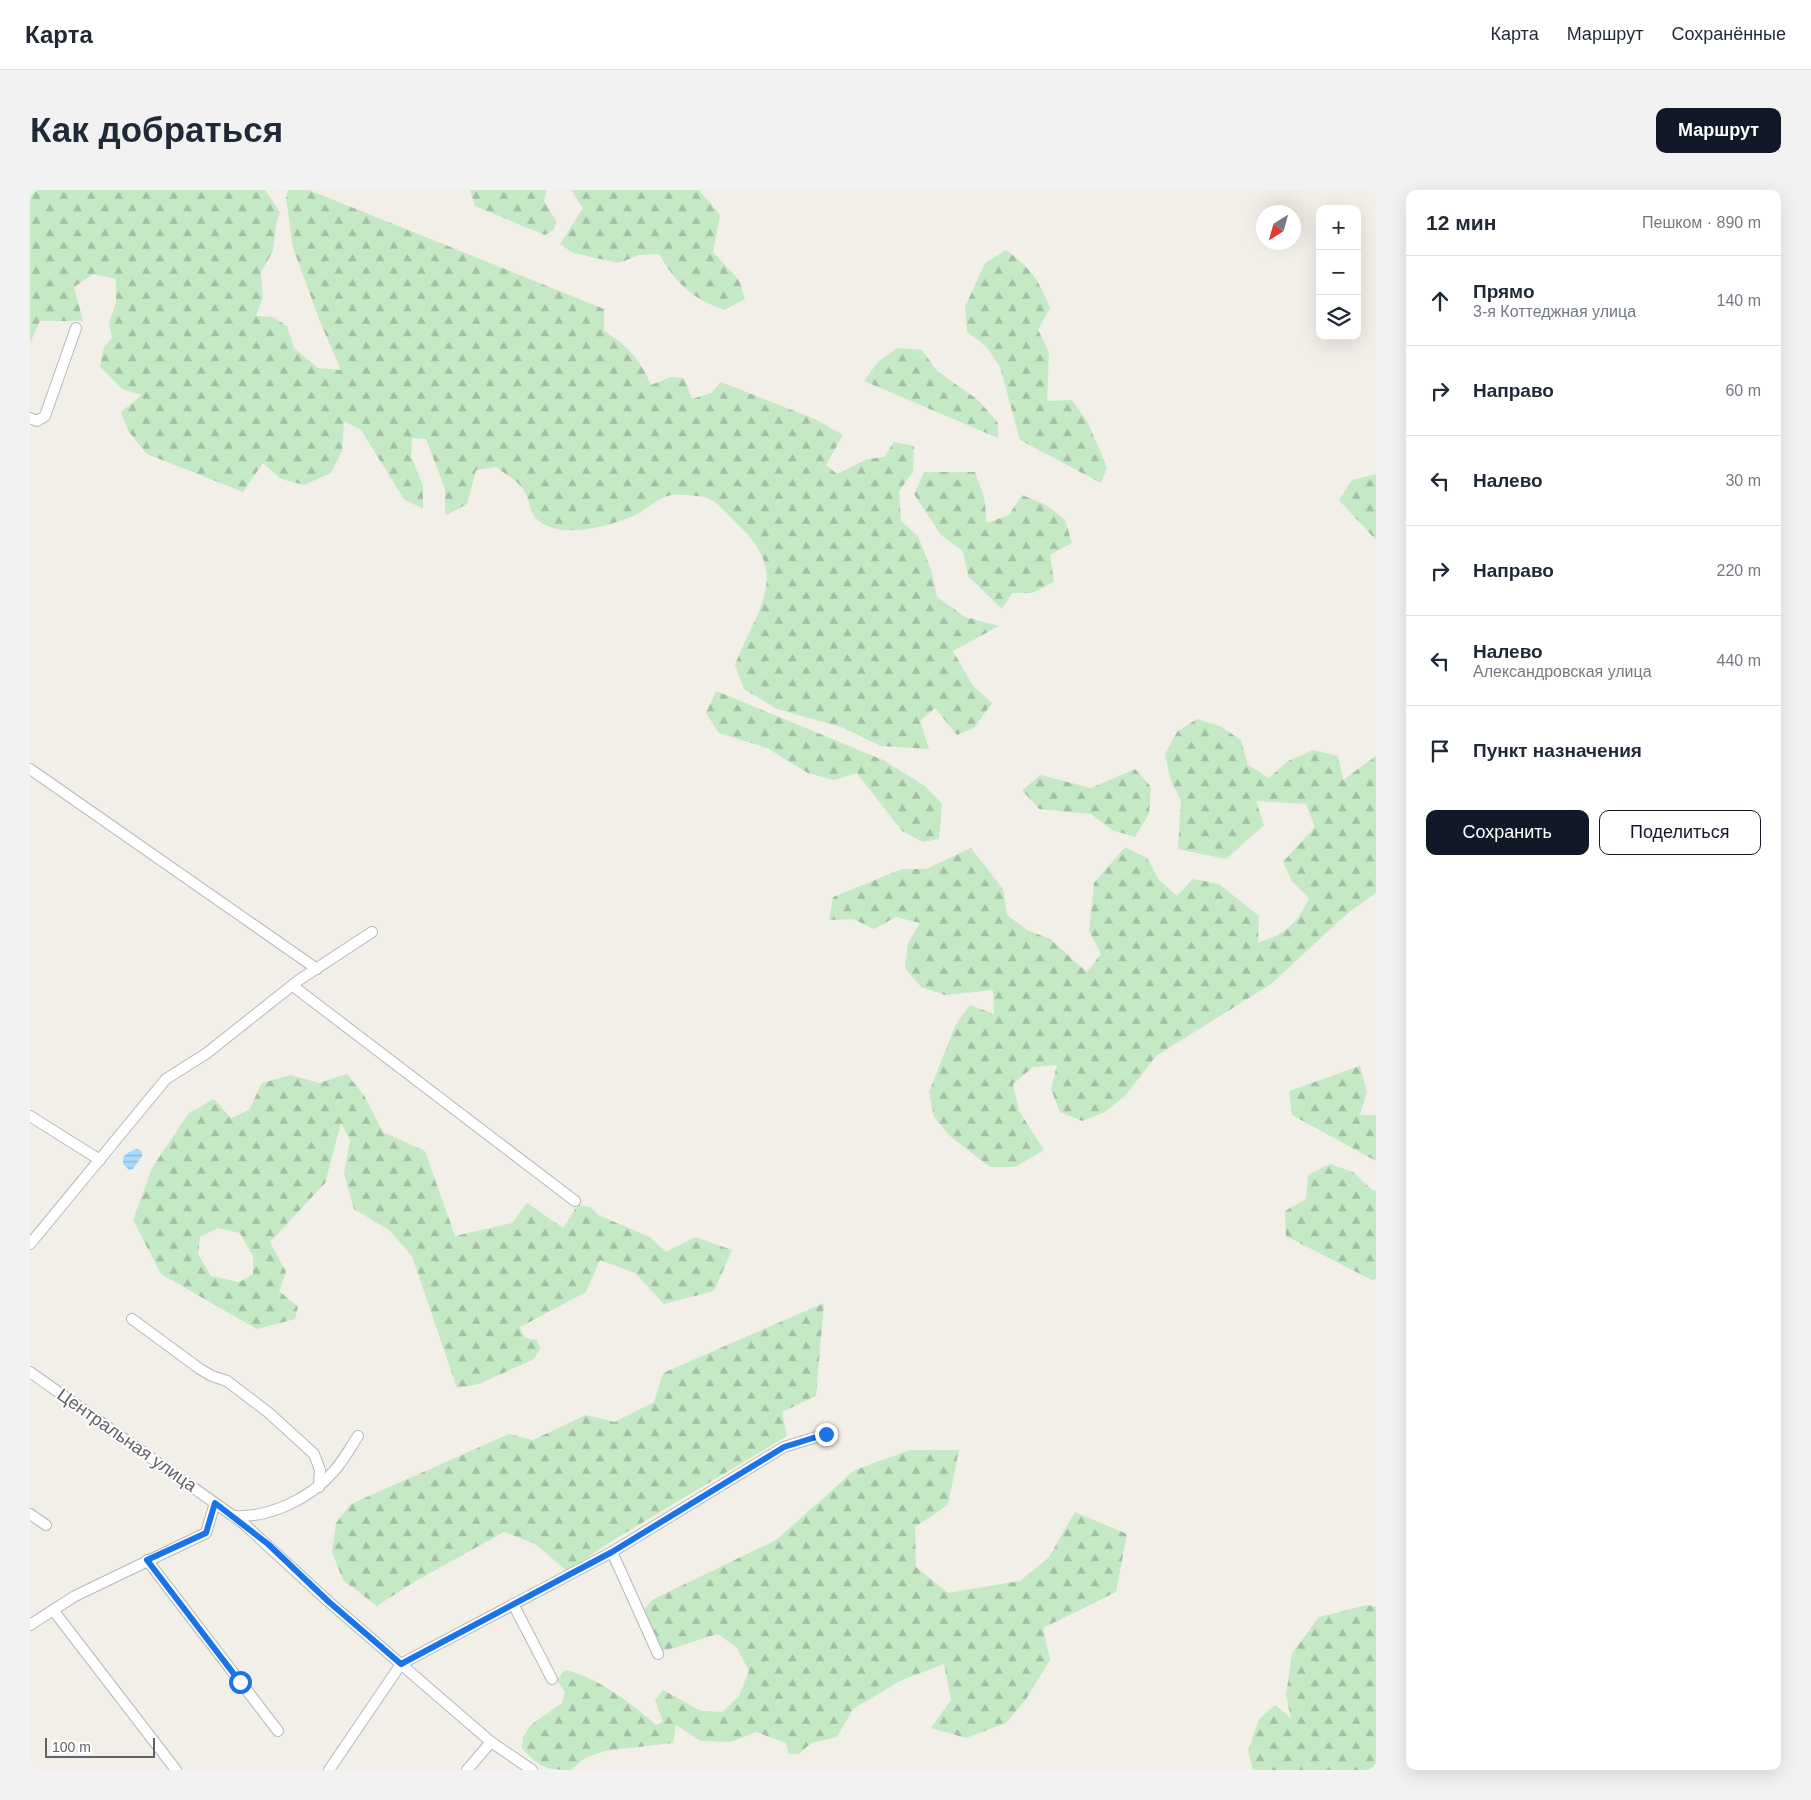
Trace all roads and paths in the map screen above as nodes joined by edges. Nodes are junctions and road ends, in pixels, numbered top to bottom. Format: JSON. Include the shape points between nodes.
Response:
{"nodes":[{"id":1,"x":76,"y":328,"type":"dead end"},
{"id":2,"x":30,"y":418,"type":"edge"},
{"id":3,"x":30,"y":769,"type":"edge"},
{"id":4,"x":372,"y":932,"type":"dead end"},
{"id":5,"x":316,"y":969,"type":"junction"},
{"id":6,"x":293,"y":986,"type":"junction"},
{"id":7,"x":30,"y":1116,"type":"edge"},
{"id":8,"x":100,"y":1160,"type":"junction"},
{"id":9,"x":575,"y":1201,"type":"dead end"},
{"id":10,"x":30,"y":1244,"type":"edge"},
{"id":11,"x":132,"y":1319,"type":"dead end"},
{"id":12,"x":30,"y":1372,"type":"edge"},
{"id":13,"x":826,"y":1434,"type":"dead end"},
{"id":14,"x":358,"y":1436,"type":"dead end"},
{"id":15,"x":319,"y":1486,"type":"junction"},
{"id":16,"x":219,"y":1506,"type":"junction"},
{"id":17,"x":30,"y":1514,"type":"edge"},
{"id":18,"x":233,"y":1516,"type":"junction"},
{"id":19,"x":46,"y":1525,"type":"dead end"},
{"id":20,"x":612,"y":1552,"type":"junction"},
{"id":21,"x":147,"y":1560,"type":"junction"},
{"id":22,"x":514,"y":1604,"type":"junction"},
{"id":23,"x":53,"y":1610,"type":"junction"},
{"id":24,"x":30,"y":1625,"type":"edge"},
{"id":25,"x":658,"y":1654,"type":"dead end"},
{"id":26,"x":401,"y":1664,"type":"junction"},
{"id":27,"x":552,"y":1679,"type":"dead end"},
{"id":28,"x":278,"y":1732,"type":"dead end"},
{"id":29,"x":491,"y":1742,"type":"junction"},
{"id":30,"x":176,"y":1770,"type":"edge"},
{"id":31,"x":329,"y":1770,"type":"edge"},
{"id":32,"x":467,"y":1770,"type":"edge"},
{"id":33,"x":532,"y":1770,"type":"edge"}],
"edges":[{"from":1,"to":2,"type":"street","via":[[45,416],[37,421]]},
{"from":3,"to":5,"type":"street"},
{"from":4,"to":5,"type":"street"},
{"from":5,"to":6,"type":"street"},
{"from":6,"to":8,"type":"street","via":[[207,1053],[166,1079]]},
{"from":6,"to":9,"type":"street"},
{"from":7,"to":8,"type":"street"},
{"from":8,"to":10,"type":"street"},
{"from":11,"to":15,"type":"street","via":[[200,1369],[227,1381],[269,1413],[314,1454],[320,1470]]},
{"from":12,"to":16,"type":"street","name":"Центральная улица"},
{"from":13,"to":20,"type":"street","via":[[784,1447]]},
{"from":14,"to":15,"type":"street"},
{"from":15,"to":18,"type":"street","via":[[301,1498],[263,1514]]},
{"from":16,"to":18,"type":"street","name":"Центральная улица"},
{"from":16,"to":21,"type":"street","via":[[206,1533]]},
{"from":17,"to":19,"type":"street"},
{"from":18,"to":26,"type":"street","name":"Центральная улица"},
{"from":20,"to":22,"type":"street"},
{"from":20,"to":25,"type":"street"},
{"from":21,"to":23,"type":"street"},
{"from":21,"to":28,"type":"street"},
{"from":22,"to":26,"type":"street"},
{"from":22,"to":27,"type":"street"},
{"from":23,"to":24,"type":"street"},
{"from":23,"to":30,"type":"street"},
{"from":26,"to":29,"type":"street","name":"Центральная улица"},
{"from":26,"to":31,"type":"street"},
{"from":29,"to":32,"type":"street"},
{"from":29,"to":33,"type":"street","name":"Центральная улица"}]}
